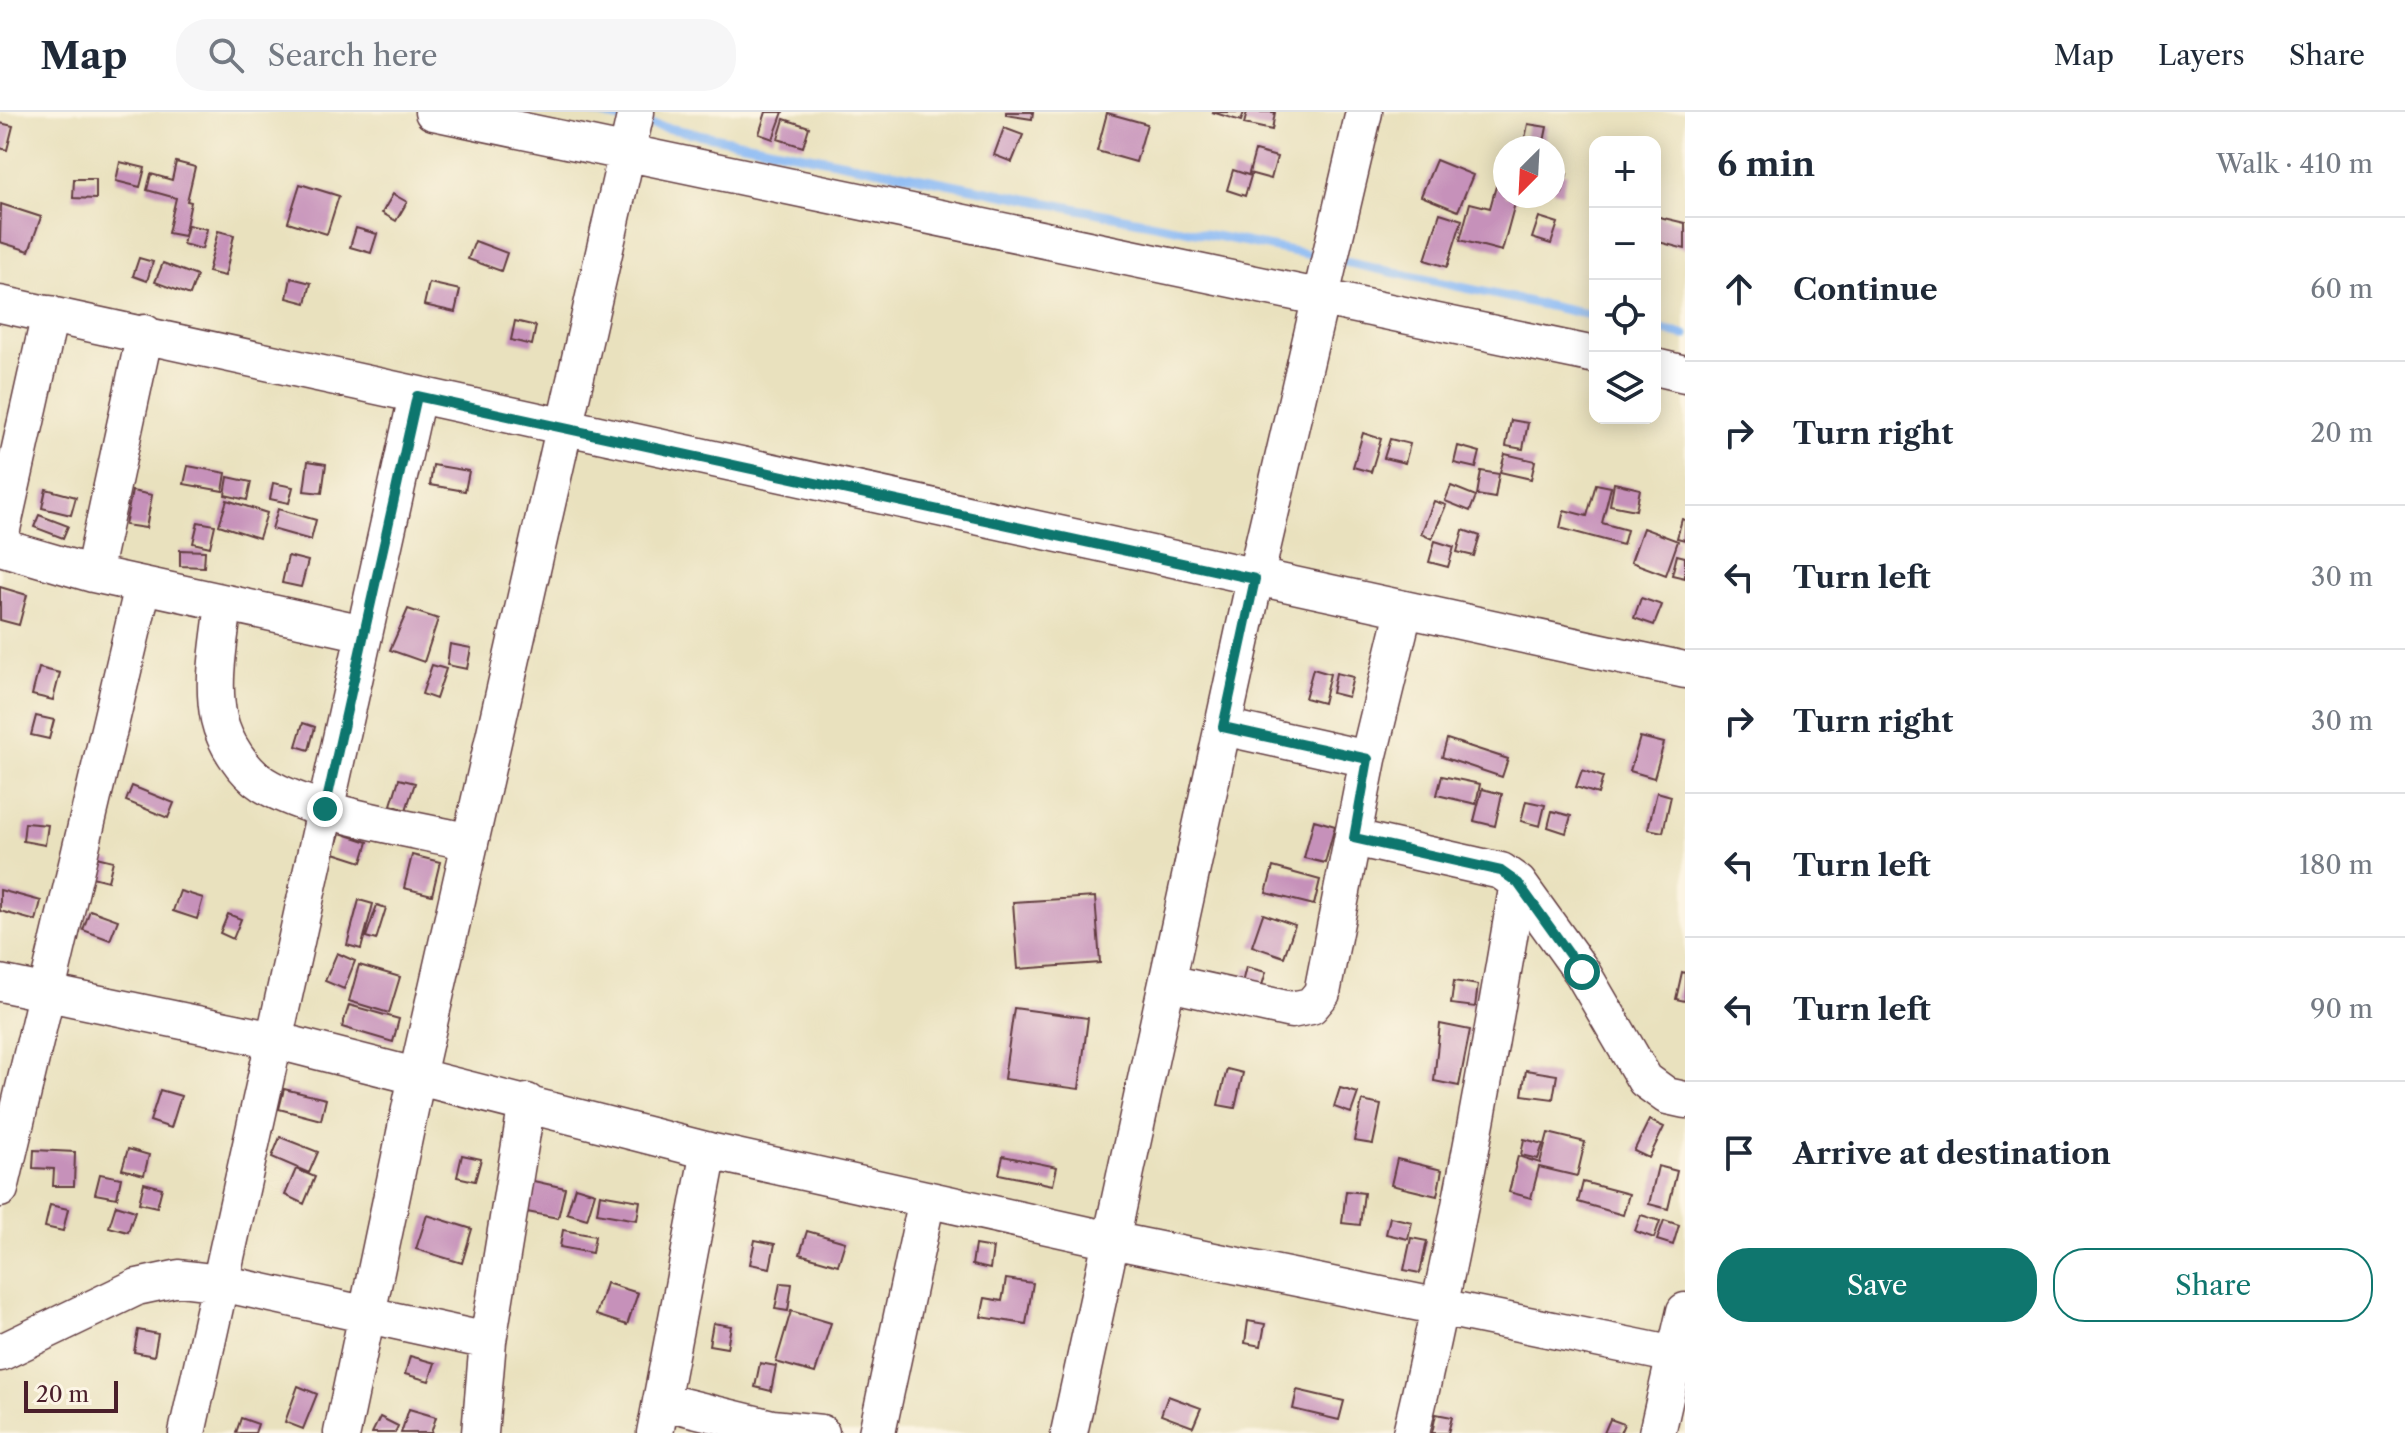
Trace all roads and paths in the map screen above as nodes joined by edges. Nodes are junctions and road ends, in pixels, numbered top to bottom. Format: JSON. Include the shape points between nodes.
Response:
{"nodes":[{"id":1,"x":433,"y":112,"type":"edge"},
{"id":2,"x":636,"y":112,"type":"edge"},
{"id":3,"x":1364,"y":112,"type":"edge"},
{"id":4,"x":628,"y":152,"type":"junction"},
{"id":5,"x":1320,"y":299,"type":"junction"},
{"id":6,"x":0,"y":304,"type":"edge"},
{"id":7,"x":50,"y":314,"type":"junction"},
{"id":8,"x":145,"y":333,"type":"junction"},
{"id":9,"x":1589,"y":354,"type":"edge"},
{"id":10,"x":1661,"y":368,"type":"edge"},
{"id":11,"x":1685,"y":374,"type":"edge"},
{"id":12,"x":417,"y":396,"type":"junction"},
{"id":13,"x":562,"y":427,"type":"junction"},
{"id":14,"x":0,"y":538,"type":"edge"},
{"id":15,"x":0,"y":547,"type":"edge"},
{"id":16,"x":93,"y":574,"type":"junction"},
{"id":17,"x":1255,"y":579,"type":"junction"},
{"id":18,"x":143,"y":586,"type":"junction"},
{"id":19,"x":224,"y":603,"type":"junction"},
{"id":20,"x":1404,"y":611,"type":"junction"},
{"id":21,"x":364,"y":633,"type":"junction"},
{"id":22,"x":1685,"y":670,"type":"edge"},
{"id":23,"x":1223,"y":727,"type":"junction"},
{"id":24,"x":1368,"y":759,"type":"junction"},
{"id":25,"x":325,"y":809,"type":"junction"},
{"id":26,"x":1354,"y":838,"type":"junction"},
{"id":27,"x":470,"y":842,"type":"junction"},
{"id":28,"x":1518,"y":883,"type":"junction"},
{"id":29,"x":0,"y":983,"type":"edge"},
{"id":30,"x":1169,"y":983,"type":"junction"},
{"id":31,"x":46,"y":993,"type":"junction"},
{"id":32,"x":274,"y":1040,"type":"junction"},
{"id":33,"x":417,"y":1076,"type":"junction"},
{"id":34,"x":1685,"y":1100,"type":"edge"},
{"id":35,"x":527,"y":1102,"type":"junction"},
{"id":36,"x":709,"y":1151,"type":"junction"},
{"id":37,"x":0,"y":1189,"type":"edge"},
{"id":38,"x":927,"y":1199,"type":"junction"},
{"id":39,"x":1111,"y":1240,"type":"junction"},
{"id":40,"x":221,"y":1283,"type":"junction"},
{"id":41,"x":1441,"y":1306,"type":"junction"},
{"id":42,"x":1685,"y":1311,"type":"edge"},
{"id":43,"x":368,"y":1315,"type":"junction"},
{"id":44,"x":488,"y":1341,"type":"junction"},
{"id":45,"x":0,"y":1353,"type":"edge"},
{"id":46,"x":1680,"y":1356,"type":"edge"},
{"id":47,"x":658,"y":1417,"type":"edge"},
{"id":48,"x":187,"y":1433,"type":"edge"},
{"id":49,"x":342,"y":1433,"type":"edge"},
{"id":50,"x":480,"y":1433,"type":"edge"},
{"id":51,"x":821,"y":1433,"type":"edge"},
{"id":52,"x":877,"y":1433,"type":"edge"},
{"id":53,"x":1069,"y":1433,"type":"edge"},
{"id":54,"x":1411,"y":1433,"type":"edge"},
{"id":55,"x":1657,"y":1433,"type":"edge"}],
"edges":[{"from":1,"to":4,"type":"street"},
{"from":2,"to":4,"type":"street"},
{"from":3,"to":5,"type":"street"},
{"from":4,"to":5,"type":"street"},
{"from":4,"to":13,"type":"street"},
{"from":5,"to":9,"type":"street"},
{"from":5,"to":17,"type":"street"},
{"from":6,"to":7,"type":"street"},
{"from":7,"to":8,"type":"street"},
{"from":7,"to":14,"type":"street"},
{"from":8,"to":12,"type":"street"},
{"from":8,"to":16,"type":"street"},
{"from":10,"to":11,"type":"street"},
{"from":12,"to":13,"type":"street"},
{"from":12,"to":21,"type":"street"},
{"from":13,"to":17,"type":"street"},
{"from":13,"to":27,"type":"street"},
{"from":15,"to":16,"type":"street"},
{"from":16,"to":18,"type":"street"},
{"from":17,"to":20,"type":"street"},
{"from":17,"to":23,"type":"street"},
{"from":18,"to":19,"type":"street"},
{"from":18,"to":31,"type":"street"},
{"from":19,"to":21,"type":"street"},
{"from":19,"to":25,"type":"street","via":[[215,687],[230,745],[264,784]]},
{"from":20,"to":22,"type":"street"},
{"from":20,"to":24,"type":"street"},
{"from":21,"to":25,"type":"street"},
{"from":23,"to":24,"type":"street"},
{"from":23,"to":30,"type":"street"},
{"from":24,"to":26,"type":"street"},
{"from":25,"to":27,"type":"street"},
{"from":25,"to":32,"type":"street"},
{"from":26,"to":28,"type":"street","via":[[1501,871]]},
{"from":26,"to":30,"type":"street","via":[[1322,993],[1311,1006],[1291,1010]]},
{"from":27,"to":33,"type":"street"},
{"from":28,"to":34,"type":"street","via":[[1582,972],[1645,1080],[1667,1096]]},
{"from":28,"to":41,"type":"street"},
{"from":29,"to":31,"type":"street"},
{"from":30,"to":39,"type":"street"},
{"from":31,"to":32,"type":"street"},
{"from":31,"to":37,"type":"street"},
{"from":32,"to":33,"type":"street"},
{"from":32,"to":40,"type":"street"},
{"from":33,"to":35,"type":"street"},
{"from":33,"to":43,"type":"street"},
{"from":35,"to":36,"type":"street"},
{"from":35,"to":44,"type":"street"},
{"from":36,"to":38,"type":"street"},
{"from":36,"to":47,"type":"street"},
{"from":38,"to":39,"type":"street"},
{"from":38,"to":52,"type":"street"},
{"from":39,"to":41,"type":"street"},
{"from":39,"to":53,"type":"street"},
{"from":40,"to":43,"type":"street"},
{"from":40,"to":45,"type":"street","via":[[179,1278],[137,1287]]},
{"from":40,"to":48,"type":"street"},
{"from":41,"to":46,"type":"street"},
{"from":41,"to":54,"type":"street"},
{"from":42,"to":46,"type":"street"},
{"from":43,"to":44,"type":"street"},
{"from":43,"to":49,"type":"street"},
{"from":44,"to":50,"type":"street"},
{"from":46,"to":55,"type":"street"},
{"from":47,"to":51,"type":"street"}]}
